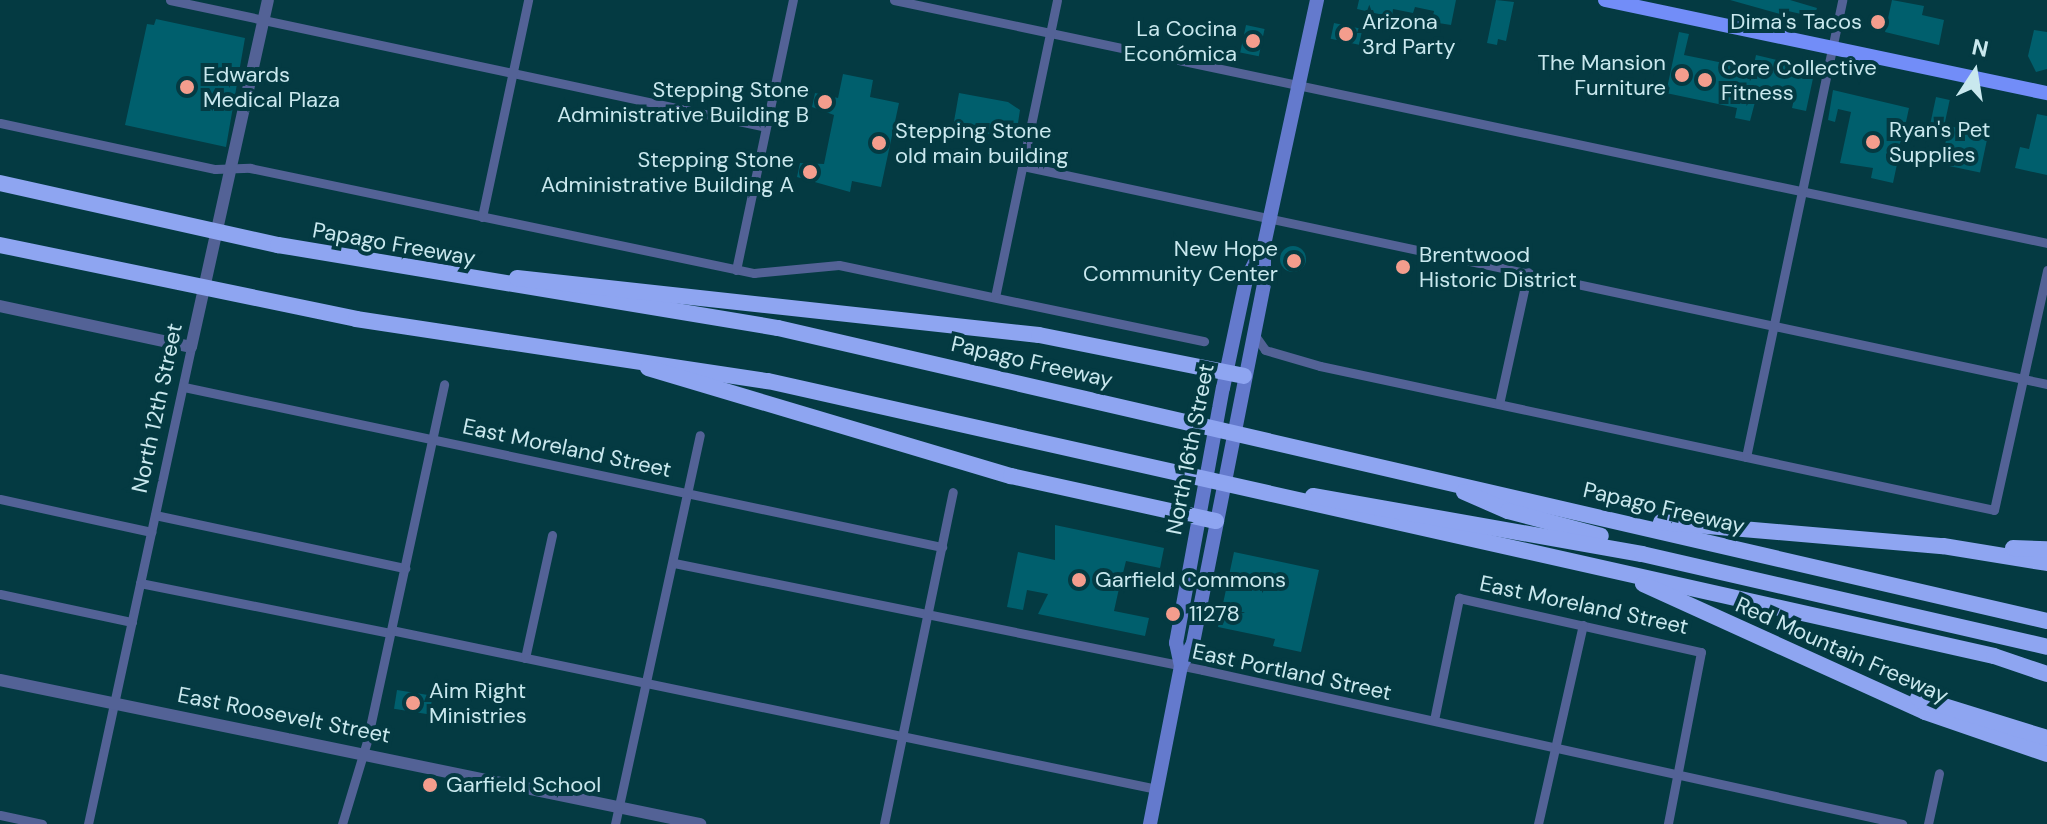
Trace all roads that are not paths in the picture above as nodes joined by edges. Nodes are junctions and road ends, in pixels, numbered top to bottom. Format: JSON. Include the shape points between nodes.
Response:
{"nodes":[{"id":1,"x":170,"y":0,"type":"edge"},
{"id":2,"x":268,"y":0,"type":"edge"},
{"id":3,"x":528,"y":0,"type":"edge"},
{"id":4,"x":793,"y":0,"type":"edge"},
{"id":5,"x":894,"y":0,"type":"edge"},
{"id":6,"x":1057,"y":0,"type":"edge"},
{"id":7,"x":1317,"y":0,"type":"edge"},
{"id":8,"x":1605,"y":0,"type":"edge"},
{"id":9,"x":1842,"y":0,"type":"edge"},
{"id":10,"x":264,"y":20,"type":"junction"},
{"id":11,"x":1050,"y":32,"type":"junction"},
{"id":12,"x":1832,"y":48,"type":"junction"},
{"id":13,"x":512,"y":73,"type":"junction"},
{"id":14,"x":1298,"y":84,"type":"junction"},
{"id":15,"x":2047,"y":93,"type":"edge"},
{"id":16,"x":0,"y":123,"type":"edge"},
{"id":17,"x":766,"y":127,"type":"junction"},
{"id":18,"x":1023,"y":166,"type":"junction"},
{"id":19,"x":232,"y":167,"type":"junction"},
{"id":20,"x":0,"y":183,"type":"edge"},
{"id":21,"x":1803,"y":192,"type":"junction"},
{"id":22,"x":482,"y":217,"type":"junction"},
{"id":23,"x":1269,"y":218,"type":"junction"},
{"id":24,"x":2047,"y":243,"type":"edge"},
{"id":25,"x":0,"y":245,"type":"edge"},
{"id":26,"x":1264,"y":245,"type":"junction"},
{"id":27,"x":736,"y":270,"type":"junction"},
{"id":28,"x":2047,"y":270,"type":"edge"},
{"id":29,"x":1528,"y":272,"type":"junction"},
{"id":30,"x":452,"y":277,"type":"junction"},
{"id":31,"x":995,"y":297,"type":"junction"},
{"id":32,"x":0,"y":306,"type":"edge"},
{"id":33,"x":1774,"y":325,"type":"junction"},
{"id":34,"x":1254,"y":332,"type":"junction"},
{"id":35,"x":1204,"y":341,"type":"dead end"},
{"id":36,"x":191,"y":347,"type":"junction"},
{"id":37,"x":613,"y":355,"type":"junction"},
{"id":38,"x":2024,"y":379,"type":"junction"},
{"id":39,"x":1225,"y":380,"type":"junction"},
{"id":40,"x":444,"y":384,"type":"dead end"},
{"id":41,"x":1242,"y":384,"type":"junction"},
{"id":42,"x":2047,"y":384,"type":"edge"},
{"id":43,"x":184,"y":387,"type":"junction"},
{"id":44,"x":1499,"y":404,"type":"junction"},
{"id":45,"x":700,"y":435,"type":"dead end"},
{"id":46,"x":432,"y":440,"type":"junction"},
{"id":47,"x":1746,"y":457,"type":"junction"},
{"id":48,"x":1428,"y":476,"type":"junction"},
{"id":49,"x":953,"y":492,"type":"dead end"},
{"id":50,"x":1267,"y":492,"type":"junction"},
{"id":51,"x":688,"y":494,"type":"junction"},
{"id":52,"x":0,"y":499,"type":"edge"},
{"id":53,"x":1200,"y":512,"type":"junction"},
{"id":54,"x":1218,"y":513,"type":"junction"},
{"id":55,"x":155,"y":515,"type":"junction"},
{"id":56,"x":1616,"y":519,"type":"junction"},
{"id":57,"x":151,"y":532,"type":"junction"},
{"id":58,"x":552,"y":535,"type":"dead end"},
{"id":59,"x":1943,"y":546,"type":"junction"},
{"id":60,"x":942,"y":547,"type":"junction"},
{"id":61,"x":2047,"y":549,"type":"edge"},
{"id":62,"x":674,"y":563,"type":"junction"},
{"id":63,"x":2047,"y":563,"type":"edge"},
{"id":64,"x":405,"y":568,"type":"junction"},
{"id":65,"x":1624,"y":573,"type":"junction"},
{"id":66,"x":1761,"y":578,"type":"junction"},
{"id":67,"x":140,"y":583,"type":"junction"},
{"id":68,"x":0,"y":594,"type":"edge"},
{"id":69,"x":928,"y":616,"type":"junction"},
{"id":70,"x":2047,"y":621,"type":"edge"},
{"id":71,"x":132,"y":622,"type":"junction"},
{"id":72,"x":1583,"y":625,"type":"junction"},
{"id":73,"x":391,"y":632,"type":"junction"},
{"id":74,"x":2047,"y":638,"type":"edge"},
{"id":75,"x":2047,"y":647,"type":"edge"},
{"id":76,"x":525,"y":658,"type":"junction"},
{"id":77,"x":1822,"y":665,"type":"junction"},
{"id":78,"x":1181,"y":666,"type":"junction"},
{"id":79,"x":2047,"y":674,"type":"edge"},
{"id":80,"x":0,"y":680,"type":"edge"},
{"id":81,"x":649,"y":684,"type":"junction"},
{"id":82,"x":114,"y":703,"type":"junction"},
{"id":83,"x":1434,"y":720,"type":"junction"},
{"id":84,"x":903,"y":736,"type":"junction"},
{"id":85,"x":2047,"y":738,"type":"edge"},
{"id":86,"x":1557,"y":748,"type":"junction"},
{"id":87,"x":362,"y":751,"type":"junction"},
{"id":88,"x":2047,"y":754,"type":"edge"},
{"id":89,"x":1939,"y":773,"type":"dead end"},
{"id":90,"x":1678,"y":775,"type":"junction"},
{"id":91,"x":1157,"y":789,"type":"junction"},
{"id":92,"x":621,"y":805,"type":"junction"},
{"id":93,"x":0,"y":815,"type":"edge"},
{"id":94,"x":42,"y":824,"type":"edge"},
{"id":95,"x":88,"y":824,"type":"edge"},
{"id":96,"x":342,"y":824,"type":"edge"},
{"id":97,"x":615,"y":824,"type":"edge"},
{"id":98,"x":700,"y":824,"type":"edge"},
{"id":99,"x":884,"y":824,"type":"edge"},
{"id":100,"x":1150,"y":824,"type":"edge"},
{"id":101,"x":1538,"y":824,"type":"edge"},
{"id":102,"x":1668,"y":824,"type":"edge"},
{"id":103,"x":1902,"y":824,"type":"edge"},
{"id":104,"x":1928,"y":824,"type":"edge"}],
"edges":[{"from":1,"to":10,"type":"street"},
{"from":2,"to":10,"type":"street","name":"North 12th Street"},
{"from":3,"to":13,"type":"street"},
{"from":4,"to":17,"type":"street"},
{"from":5,"to":11,"type":"street"},
{"from":6,"to":11,"type":"street"},
{"from":7,"to":14,"type":"main road","name":"North 16th Street"},
{"from":8,"to":12,"type":"main road"},
{"from":9,"to":12,"type":"street"},
{"from":10,"to":13,"type":"street"},
{"from":10,"to":19,"type":"street","name":"North 12th Street"},
{"from":11,"to":14,"type":"street"},
{"from":11,"to":18,"type":"street"},
{"from":12,"to":15,"type":"main road"},
{"from":12,"to":21,"type":"street"},
{"from":13,"to":17,"type":"street"},
{"from":13,"to":22,"type":"street"},
{"from":14,"to":21,"type":"street"},
{"from":14,"to":23,"type":"main road","name":"North 16th Street"},
{"from":16,"to":19,"type":"street","via":[[215,169]]},
{"from":17,"to":27,"type":"street"},
{"from":18,"to":23,"type":"street"},
{"from":18,"to":31,"type":"street"},
{"from":19,"to":22,"type":"street"},
{"from":19,"to":36,"type":"street","name":"North 12th Street"},
{"from":20,"to":30,"type":"highway","name":"Papago Freeway"},
{"from":21,"to":24,"type":"street"},
{"from":21,"to":33,"type":"street"},
{"from":22,"to":27,"type":"street"},
{"from":23,"to":26,"type":"main road","name":"North 16th Street"},
{"from":23,"to":29,"type":"street"},
{"from":25,"to":37,"type":"highway","via":[[356,319]]},
{"from":26,"to":34,"type":"main road","name":"North 16th Street"},
{"from":26,"to":39,"type":"main road","name":"North 16th Street","via":[[1246,280]]},
{"from":27,"to":31,"type":"street","via":[[839,265]]},
{"from":28,"to":38,"type":"street"},
{"from":29,"to":33,"type":"street"},
{"from":29,"to":44,"type":"street"},
{"from":30,"to":39,"type":"highway","via":[[622,287],[1039,335]]},
{"from":30,"to":48,"type":"highway","name":"Papago Freeway","via":[[778,328]]},
{"from":31,"to":35,"type":"street"},
{"from":32,"to":36,"type":"street"},
{"from":33,"to":38,"type":"street"},
{"from":33,"to":47,"type":"street"},
{"from":34,"to":41,"type":"main road","name":"North 16th Street"},
{"from":34,"to":44,"type":"street","via":[[1271,352]]},
{"from":36,"to":43,"type":"street","name":"North 12th Street"},
{"from":37,"to":50,"type":"highway","via":[[768,381]]},
{"from":37,"to":53,"type":"highway","via":[[988,470]]},
{"from":38,"to":42,"type":"street"},
{"from":38,"to":47,"type":"street","via":[[1994,510]]},
{"from":39,"to":41,"type":"highway"},
{"from":39,"to":53,"type":"main road","name":"North 16th Street"},
{"from":40,"to":46,"type":"street"},
{"from":41,"to":54,"type":"main road","name":"North 16th Street"},
{"from":43,"to":46,"type":"street","name":"East Moreland Street"},
{"from":43,"to":55,"type":"street","name":"North 12th Street"},
{"from":44,"to":47,"type":"street"},
{"from":45,"to":51,"type":"street"},
{"from":46,"to":51,"type":"street","name":"East Moreland Street"},
{"from":46,"to":64,"type":"street"},
{"from":48,"to":56,"type":"highway","name":"Papago Freeway"},
{"from":48,"to":66,"type":"highway","via":[[1508,511]]},
{"from":49,"to":60,"type":"street"},
{"from":50,"to":65,"type":"highway"},
{"from":50,"to":66,"type":"highway","via":[[1554,537]]},
{"from":51,"to":60,"type":"street","name":"East Moreland Street"},
{"from":51,"to":62,"type":"street"},
{"from":52,"to":57,"type":"street"},
{"from":53,"to":54,"type":"highway"},
{"from":53,"to":78,"type":"main road","name":"North 16th Street","via":[[1176,643]]},
{"from":54,"to":78,"type":"main road","name":"North 16th Street","via":[[1193,643]]},
{"from":55,"to":57,"type":"street","name":"North 12th Street"},
{"from":55,"to":64,"type":"street"},
{"from":56,"to":59,"type":"highway"},
{"from":56,"to":70,"type":"highway","name":"Papago Freeway"},
{"from":57,"to":67,"type":"street","name":"North 12th Street"},
{"from":58,"to":76,"type":"street"},
{"from":59,"to":61,"type":"highway"},
{"from":59,"to":63,"type":"highway"},
{"from":60,"to":69,"type":"street"},
{"from":62,"to":69,"type":"street","name":"East Portland Street"},
{"from":62,"to":81,"type":"street"},
{"from":64,"to":73,"type":"street"},
{"from":65,"to":77,"type":"highway","name":"Red Mountain Freeway"},
{"from":65,"to":79,"type":"highway"},
{"from":66,"to":74,"type":"highway"},
{"from":66,"to":75,"type":"highway"},
{"from":67,"to":71,"type":"street","name":"North 12th Street"},
{"from":67,"to":73,"type":"street"},
{"from":68,"to":71,"type":"street"},
{"from":69,"to":78,"type":"street","name":"East Portland Street"},
{"from":69,"to":84,"type":"street"},
{"from":71,"to":82,"type":"street","name":"North 12th Street"},
{"from":72,"to":83,"type":"street","name":"East Moreland Street","via":[[1459,598]]},
{"from":72,"to":86,"type":"street"},
{"from":72,"to":90,"type":"street","name":"East Moreland Street","via":[[1701,652]]},
{"from":73,"to":76,"type":"street"},
{"from":73,"to":87,"type":"street"},
{"from":76,"to":81,"type":"street"},
{"from":77,"to":85,"type":"highway"},
{"from":77,"to":88,"type":"highway","name":"Red Mountain Freeway","via":[[1958,726]]},
{"from":78,"to":83,"type":"street","name":"East Portland Street"},
{"from":78,"to":91,"type":"main road","name":"North 16th Street"},
{"from":80,"to":82,"type":"street","name":"East Roosevelt Street"},
{"from":81,"to":84,"type":"street"},
{"from":81,"to":92,"type":"street"},
{"from":82,"to":87,"type":"street","name":"East Roosevelt Street"},
{"from":82,"to":95,"type":"street","name":"North 12th Street"},
{"from":83,"to":86,"type":"street","name":"East Portland Street"},
{"from":84,"to":91,"type":"street"},
{"from":84,"to":99,"type":"street"},
{"from":86,"to":90,"type":"street","name":"East Portland Street"},
{"from":86,"to":101,"type":"street"},
{"from":87,"to":92,"type":"street","name":"East Roosevelt Street"},
{"from":87,"to":96,"type":"street"},
{"from":89,"to":104,"type":"street"},
{"from":90,"to":102,"type":"street"},
{"from":90,"to":103,"type":"street","name":"East Portland Street"},
{"from":91,"to":100,"type":"main road","name":"North 16th Street"},
{"from":92,"to":97,"type":"street"},
{"from":92,"to":98,"type":"street","name":"East Roosevelt Street"},
{"from":93,"to":94,"type":"street"}]}
